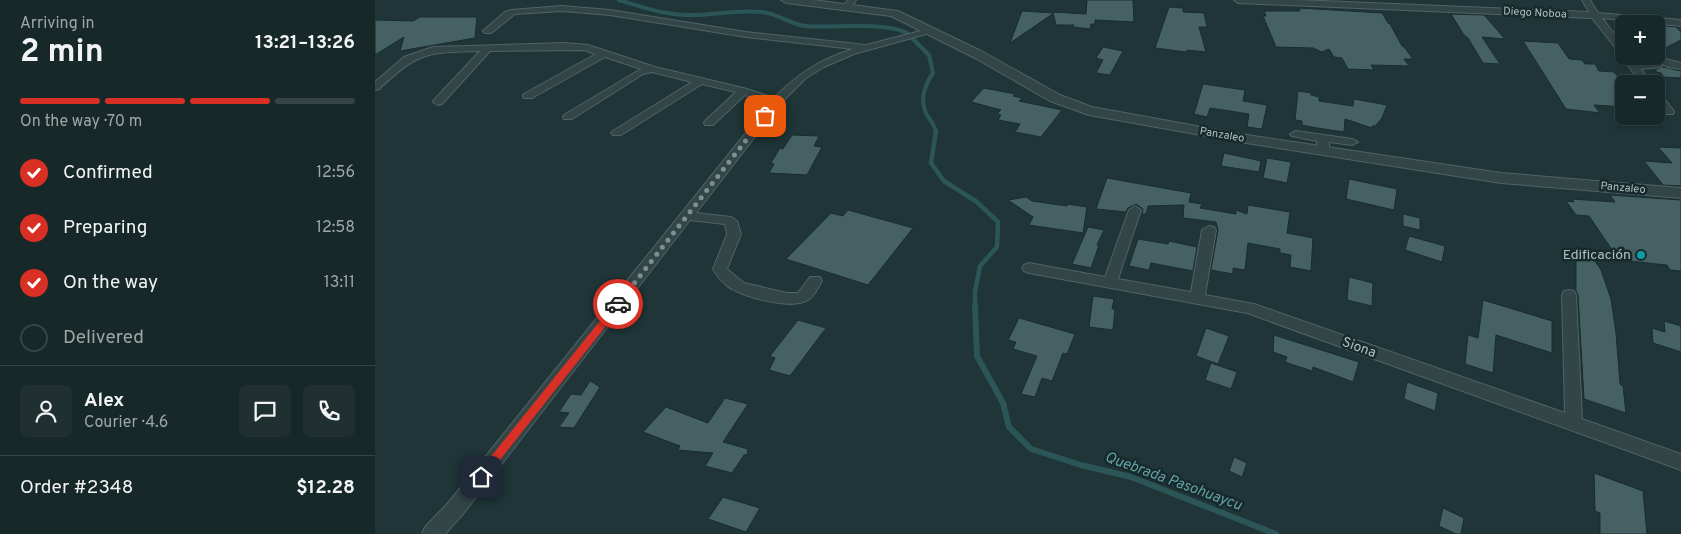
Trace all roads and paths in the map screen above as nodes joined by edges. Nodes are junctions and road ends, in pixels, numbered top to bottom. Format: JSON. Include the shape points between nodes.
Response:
{"nodes":[{"id":1,"x":786,"y":0,"type":"edge"},
{"id":2,"x":1238,"y":0,"type":"edge"},
{"id":3,"x":1586,"y":0,"type":"edge"},
{"id":4,"x":1354,"y":2,"type":"edge"},
{"id":5,"x":850,"y":3,"type":"edge"},
{"id":6,"x":1595,"y":15,"type":"junction"},
{"id":7,"x":1681,"y":23,"type":"edge"},
{"id":8,"x":488,"y":31,"type":"dead end"},
{"id":9,"x":932,"y":31,"type":"junction"},
{"id":10,"x":1615,"y":41,"type":"edge"},
{"id":11,"x":869,"y":47,"type":"junction"},
{"id":12,"x":488,"y":48,"type":"junction"},
{"id":13,"x":605,"y":53,"type":"junction"},
{"id":14,"x":1676,"y":65,"type":"edge"},
{"id":15,"x":1634,"y":66,"type":"joint"},
{"id":16,"x":653,"y":69,"type":"junction"},
{"id":17,"x":1640,"y":75,"type":"edge"},
{"id":18,"x":700,"y":81,"type":"junction"},
{"id":19,"x":375,"y":87,"type":"edge"},
{"id":20,"x":743,"y":91,"type":"junction"},
{"id":21,"x":528,"y":96,"type":"dead end"},
{"id":22,"x":438,"y":102,"type":"dead end"},
{"id":23,"x":776,"y":102,"type":"junction"},
{"id":24,"x":1665,"y":107,"type":"edge"},
{"id":25,"x":1669,"y":112,"type":"dead end"},
{"id":26,"x":568,"y":117,"type":"dead end"},
{"id":27,"x":709,"y":123,"type":"dead end"},
{"id":28,"x":617,"y":133,"type":"dead end"},
{"id":29,"x":1297,"y":134,"type":"dead end"},
{"id":30,"x":1352,"y":142,"type":"dead end"},
{"id":31,"x":1323,"y":144,"type":"junction"},
{"id":32,"x":1681,"y":193,"type":"edge"},
{"id":33,"x":1135,"y":210,"type":"dead end"},
{"id":34,"x":688,"y":216,"type":"junction"},
{"id":35,"x":1209,"y":230,"type":"dead end"},
{"id":36,"x":1029,"y":268,"type":"dead end"},
{"id":37,"x":815,"y":281,"type":"dead end"},
{"id":38,"x":1110,"y":283,"type":"junction"},
{"id":39,"x":1569,"y":295,"type":"dead end"},
{"id":40,"x":1197,"y":298,"type":"junction"},
{"id":41,"x":1574,"y":424,"type":"junction"},
{"id":42,"x":1681,"y":462,"type":"edge"},
{"id":43,"x":433,"y":534,"type":"edge"}],
"edges":[{"from":1,"to":5,"type":"street","name":"Panzaleo"},
{"from":2,"to":4,"type":"street","name":"Diego Noboa"},
{"from":3,"to":6,"type":"street"},
{"from":4,"to":6,"type":"street","name":"Diego Noboa"},
{"from":5,"to":9,"type":"street","name":"Panzaleo","via":[[895,13]]},
{"from":6,"to":7,"type":"street","name":"Diego Noboa"},
{"from":6,"to":10,"type":"street"},
{"from":8,"to":11,"type":"street","via":[[513,12],[589,9],[707,30]]},
{"from":9,"to":11,"type":"street"},
{"from":9,"to":31,"type":"street","name":"Panzaleo","via":[[1055,98],[1089,111]]},
{"from":11,"to":23,"type":"street","via":[[809,72]]},
{"from":12,"to":13,"type":"street","via":[[564,46]]},
{"from":12,"to":19,"type":"street","via":[[419,52]]},
{"from":12,"to":22,"type":"street"},
{"from":13,"to":16,"type":"street"},
{"from":13,"to":21,"type":"street"},
{"from":14,"to":15,"type":"street"},
{"from":15,"to":17,"type":"street"},
{"from":16,"to":18,"type":"street"},
{"from":16,"to":26,"type":"street","via":[[641,72]]},
{"from":18,"to":20,"type":"street"},
{"from":18,"to":28,"type":"street"},
{"from":20,"to":23,"type":"street"},
{"from":20,"to":27,"type":"street"},
{"from":23,"to":34,"type":"street"},
{"from":24,"to":25,"type":"street"},
{"from":29,"to":31,"type":"street"},
{"from":30,"to":31,"type":"street"},
{"from":31,"to":32,"type":"street","name":"Panzaleo","via":[[1505,178]]},
{"from":33,"to":38,"type":"street"},
{"from":34,"to":37,"type":"street","via":[[731,221],[734,234],[720,269],[738,287],[768,296],[800,298],[807,294]]},
{"from":34,"to":43,"type":"street"},
{"from":35,"to":40,"type":"street"},
{"from":36,"to":38,"type":"street","name":"Siona"},
{"from":38,"to":40,"type":"street","name":"Siona"},
{"from":39,"to":41,"type":"street"},
{"from":40,"to":41,"type":"street","name":"Siona","via":[[1249,308]]},
{"from":41,"to":42,"type":"street","name":"Siona"}]}
